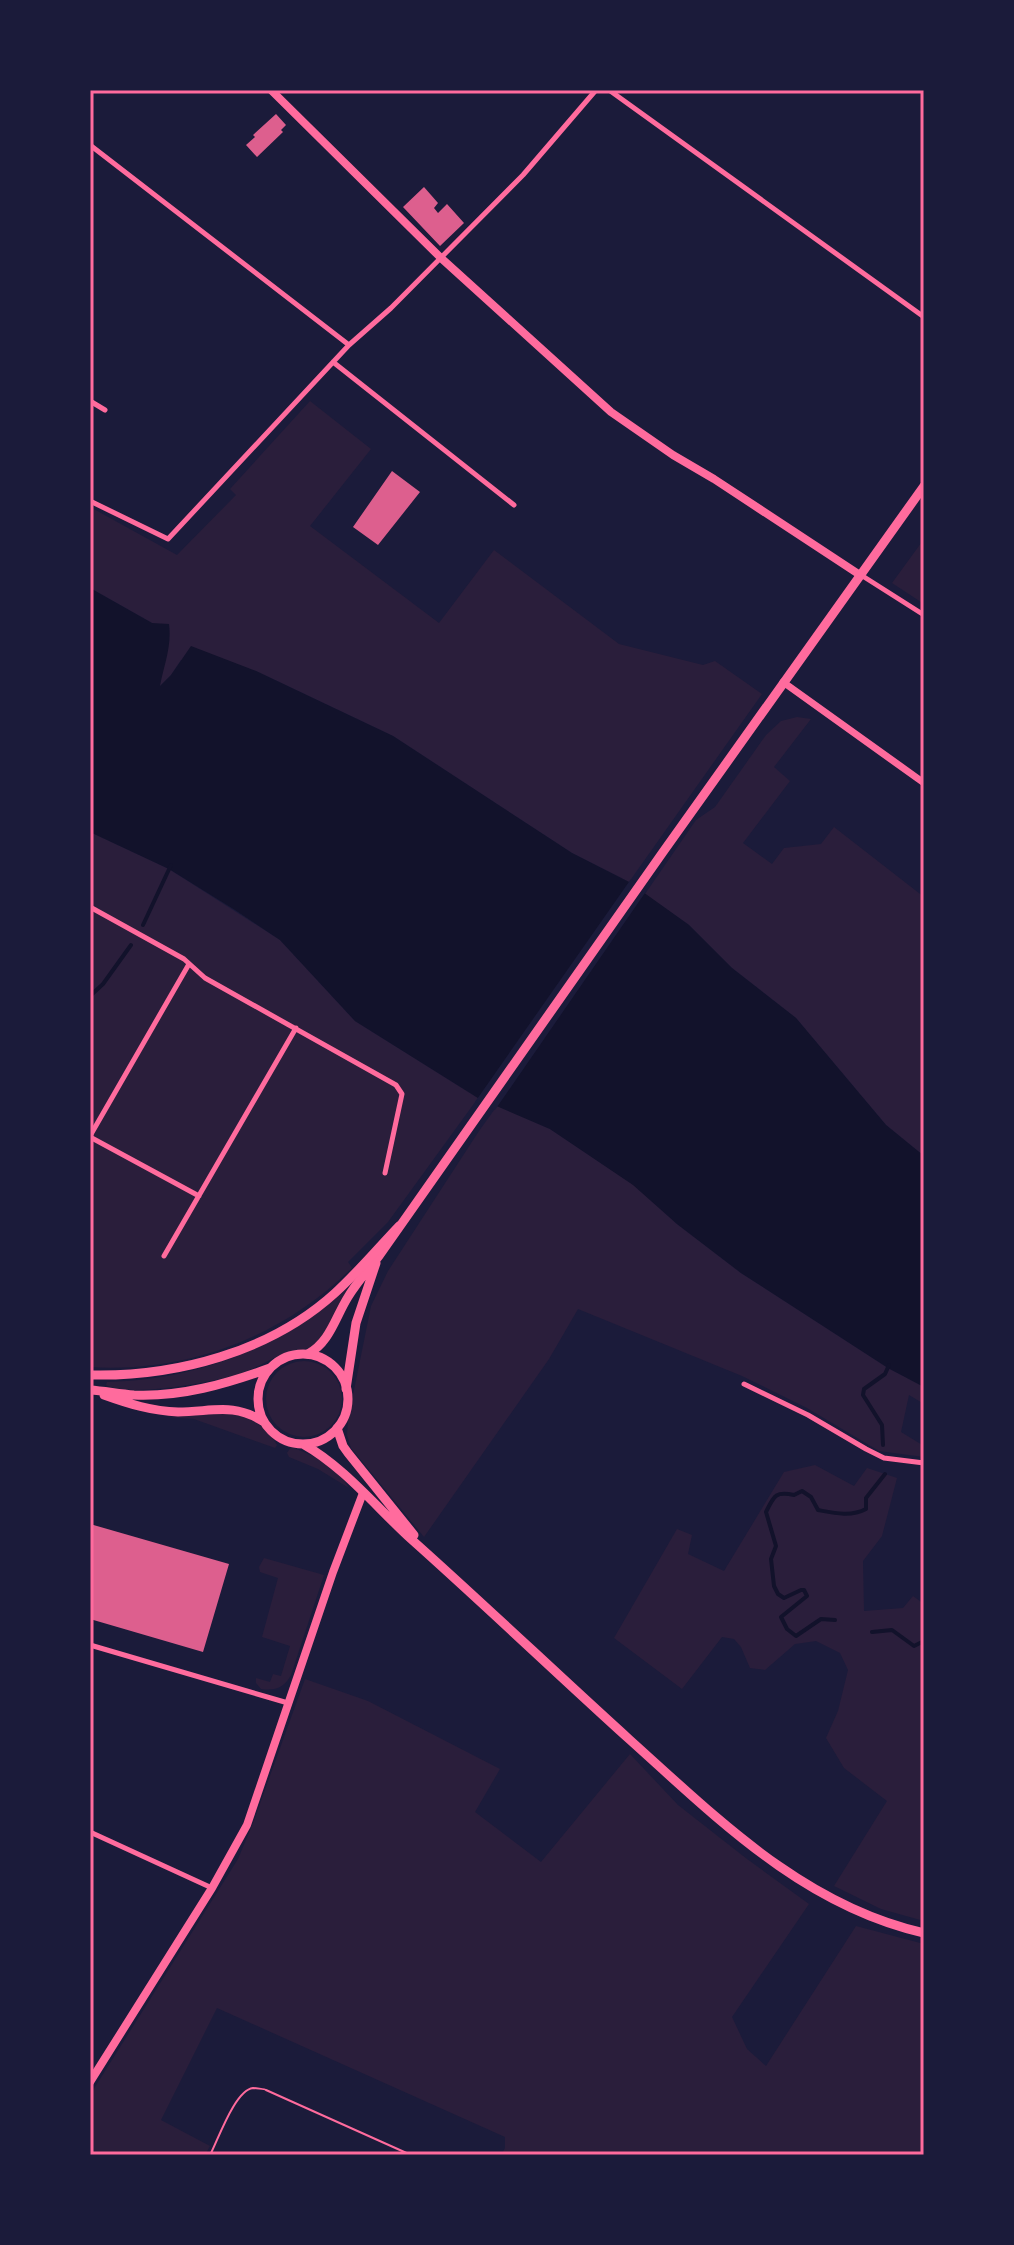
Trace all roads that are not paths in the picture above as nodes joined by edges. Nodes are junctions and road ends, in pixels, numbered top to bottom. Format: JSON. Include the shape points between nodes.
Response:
{"nodes":[{"id":1,"x":271,"y":90,"type":"edge"},
{"id":2,"x":596,"y":90,"type":"edge"},
{"id":3,"x":609,"y":90,"type":"edge"},
{"id":4,"x":90,"y":145,"type":"edge"},
{"id":5,"x":441,"y":258,"type":"junction"},
{"id":6,"x":924,"y":317,"type":"edge"},
{"id":7,"x":349,"y":345,"type":"junction"},
{"id":8,"x":333,"y":362,"type":"junction"},
{"id":9,"x":90,"y":401,"type":"edge"},
{"id":10,"x":105,"y":410,"type":"dead end"},
{"id":11,"x":924,"y":486,"type":"edge"},
{"id":12,"x":90,"y":501,"type":"edge"},
{"id":13,"x":514,"y":505,"type":"dead end"},
{"id":14,"x":860,"y":575,"type":"junction"},
{"id":15,"x":924,"y":615,"type":"edge"},
{"id":16,"x":783,"y":682,"type":"junction"},
{"id":17,"x":924,"y":783,"type":"edge"},
{"id":18,"x":90,"y":907,"type":"edge"},
{"id":19,"x":189,"y":964,"type":"junction"},
{"id":20,"x":296,"y":1028,"type":"junction"},
{"id":21,"x":90,"y":1136,"type":"edge"},
{"id":22,"x":385,"y":1173,"type":"dead end"},
{"id":23,"x":199,"y":1196,"type":"junction"},
{"id":24,"x":399,"y":1226,"type":"junction"},
{"id":25,"x":164,"y":1256,"type":"dead end"},
{"id":26,"x":379,"y":1256,"type":"junction"},
{"id":27,"x":308,"y":1354,"type":"junction"},
{"id":28,"x":270,"y":1368,"type":"junction"},
{"id":29,"x":90,"y":1375,"type":"edge"},
{"id":30,"x":744,"y":1384,"type":"dead end"},
{"id":31,"x":346,"y":1389,"type":"junction"},
{"id":32,"x":264,"y":1422,"type":"junction"},
{"id":33,"x":337,"y":1428,"type":"junction"},
{"id":34,"x":303,"y":1444,"type":"junction"},
{"id":35,"x":924,"y":1463,"type":"edge"},
{"id":36,"x":363,"y":1493,"type":"junction"},
{"id":37,"x":428,"y":1554,"type":"junction"},
{"id":38,"x":90,"y":1645,"type":"edge"},
{"id":39,"x":289,"y":1703,"type":"junction"},
{"id":40,"x":90,"y":1832,"type":"edge"},
{"id":41,"x":212,"y":1888,"type":"junction"},
{"id":42,"x":924,"y":1933,"type":"edge"},
{"id":43,"x":90,"y":2082,"type":"edge"}],
"edges":[{"from":1,"to":5,"type":"main road"},
{"from":2,"to":5,"type":"street"},
{"from":3,"to":6,"type":"street"},
{"from":4,"to":7,"type":"street"},
{"from":5,"to":7,"type":"street"},
{"from":5,"to":14,"type":"main road","via":[[611,412]]},
{"from":7,"to":8,"type":"street"},
{"from":8,"to":12,"type":"street","via":[[168,539]]},
{"from":8,"to":13,"type":"street"},
{"from":9,"to":10,"type":"street"},
{"from":11,"to":14,"type":"main road"},
{"from":14,"to":15,"type":"street"},
{"from":14,"to":16,"type":"main road"},
{"from":16,"to":17,"type":"street"},
{"from":16,"to":24,"type":"main road"},
{"from":18,"to":19,"type":"street"},
{"from":19,"to":20,"type":"street"},
{"from":19,"to":21,"type":"street"},
{"from":20,"to":22,"type":"street","via":[[383,1076],[402,1094]]},
{"from":20,"to":23,"type":"street"},
{"from":21,"to":23,"type":"street"},
{"from":23,"to":25,"type":"street"},
{"from":24,"to":26,"type":"main road"},
{"from":24,"to":29,"type":"main road","via":[[336,1292],[260,1342],[157,1373]]},
{"from":26,"to":27,"type":"main road","via":[[359,1280],[327,1338]]},
{"from":26,"to":31,"type":"main road","via":[[356,1323]]},
{"from":27,"to":28,"type":"main road","via":[[287,1357]]},
{"from":27,"to":31,"type":"main road","via":[[333,1365]]},
{"from":28,"to":32,"type":"main road","via":[[258,1394]]},
{"from":28,"to":32,"type":"main road","via":[[185,1391],[136,1395],[90,1390],[133,1406],[246,1411]]},
{"from":30,"to":35,"type":"street","via":[[884,1458]]},
{"from":31,"to":33,"type":"main road","via":[[344,1416]]},
{"from":32,"to":34,"type":"main road","via":[[279,1437]]},
{"from":33,"to":34,"type":"main road","via":[[322,1440]]},
{"from":33,"to":37,"type":"main road","via":[[348,1453]]},
{"from":34,"to":36,"type":"main road","via":[[327,1457]]},
{"from":36,"to":37,"type":"main road"},
{"from":36,"to":39,"type":"main road"},
{"from":37,"to":42,"type":"main road","via":[[759,1853],[837,1902]]},
{"from":38,"to":39,"type":"street"},
{"from":39,"to":41,"type":"main road","via":[[247,1825]]},
{"from":40,"to":41,"type":"street"},
{"from":41,"to":43,"type":"main road"}]}
